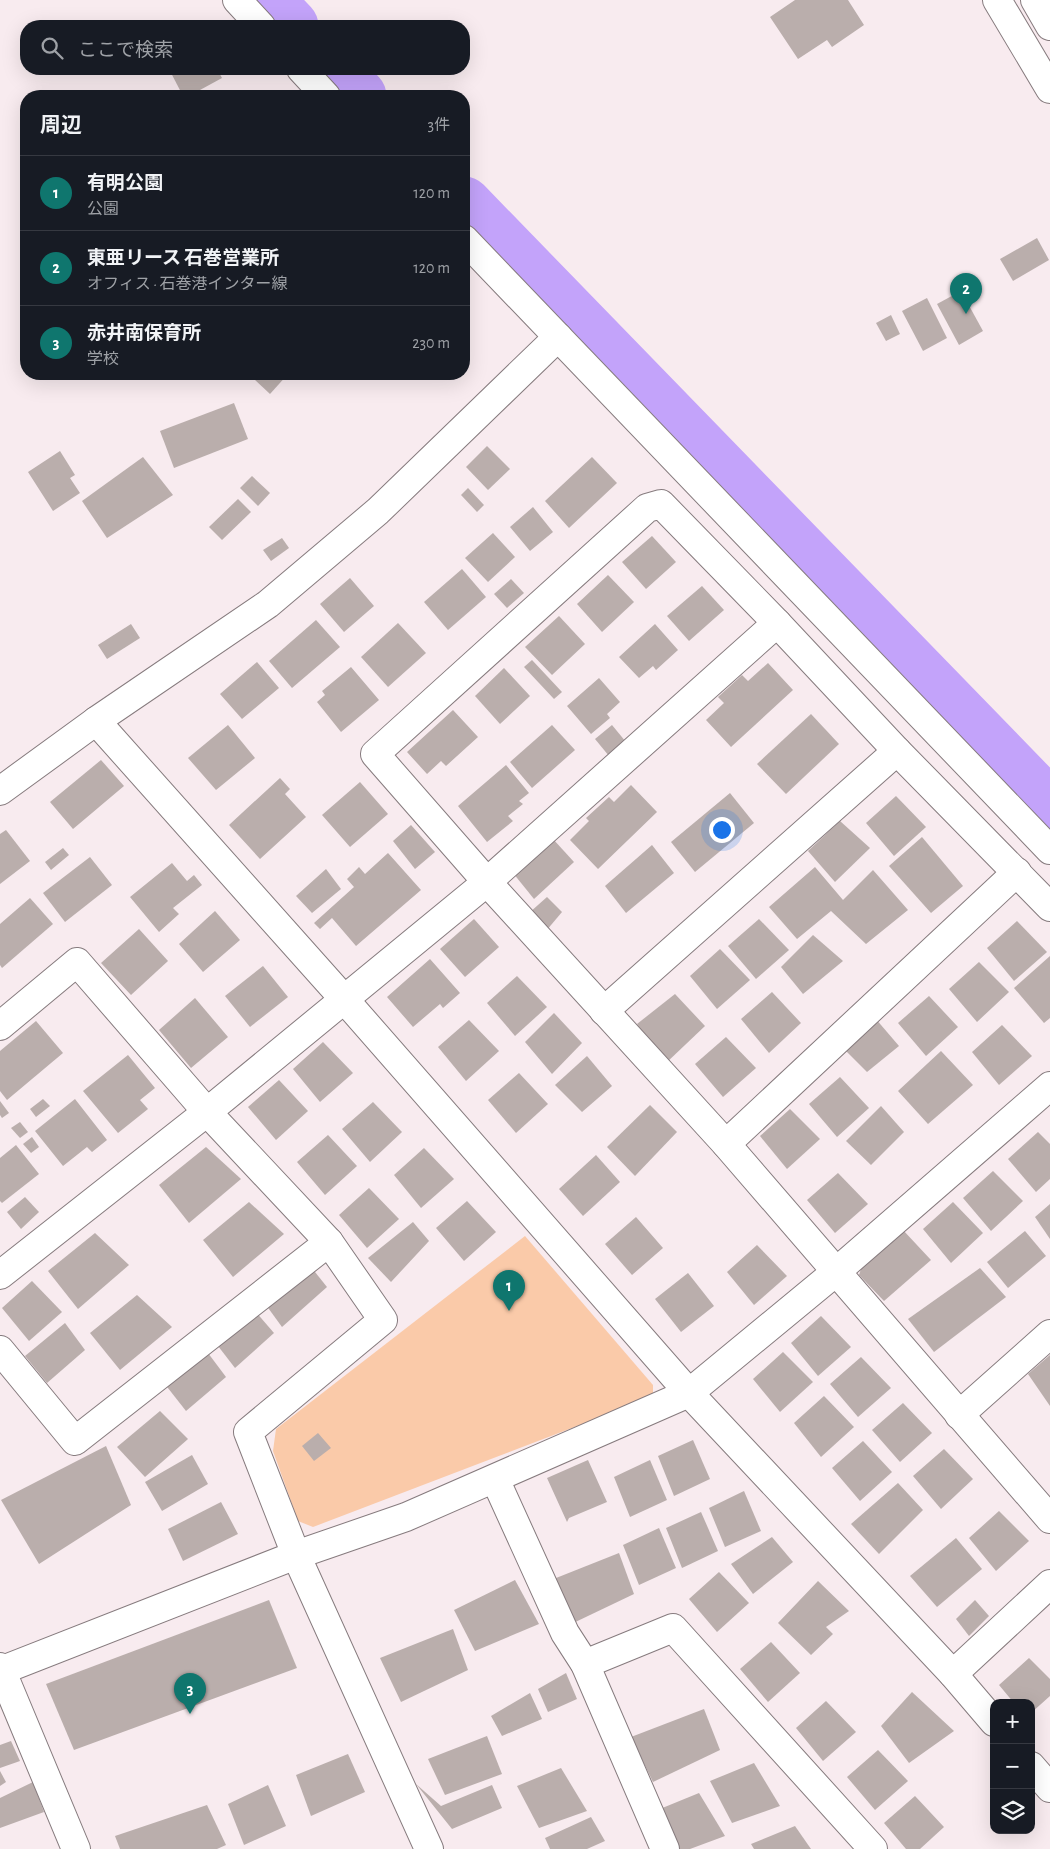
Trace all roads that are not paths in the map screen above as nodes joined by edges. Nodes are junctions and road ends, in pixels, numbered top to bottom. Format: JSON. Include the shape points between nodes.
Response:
{"nodes":[{"id":1,"x":237,"y":0,"type":"edge"},
{"id":2,"x":997,"y":0,"type":"edge"},
{"id":3,"x":1035,"y":0,"type":"edge"},
{"id":4,"x":255,"y":20,"type":"edge"},
{"id":5,"x":1050,"y":26,"type":"edge"},
{"id":6,"x":306,"y":75,"type":"edge"},
{"id":7,"x":1050,"y":89,"type":"edge"},
{"id":8,"x":320,"y":90,"type":"edge"},
{"id":9,"x":470,"y":245,"type":"edge"},
{"id":10,"x":558,"y":337,"type":"junction"},
{"id":11,"x":777,"y":623,"type":"junction"},
{"id":12,"x":96,"y":721,"type":"junction"},
{"id":13,"x":897,"y":751,"type":"junction"},
{"id":14,"x":0,"y":791,"type":"edge"},
{"id":15,"x":1050,"y":850,"type":"edge"},
{"id":16,"x":1018,"y":872,"type":"junction"},
{"id":17,"x":488,"y":882,"type":"junction"},
{"id":18,"x":1050,"y":906,"type":"edge"},
{"id":19,"x":344,"y":999,"type":"junction"},
{"id":20,"x":604,"y":1011,"type":"junction"},
{"id":21,"x":0,"y":1026,"type":"edge"},
{"id":22,"x":1050,"y":1086,"type":"edge"},
{"id":23,"x":207,"y":1112,"type":"junction"},
{"id":24,"x":726,"y":1144,"type":"junction"},
{"id":25,"x":329,"y":1242,"type":"junction"},
{"id":26,"x":837,"y":1271,"type":"junction"},
{"id":27,"x":0,"y":1275,"type":"edge"},
{"id":28,"x":1050,"y":1334,"type":"edge"},
{"id":29,"x":0,"y":1350,"type":"edge"},
{"id":30,"x":689,"y":1393,"type":"junction"},
{"id":31,"x":959,"y":1415,"type":"junction"},
{"id":32,"x":495,"y":1479,"type":"junction"},
{"id":33,"x":1050,"y":1519,"type":"edge"},
{"id":34,"x":296,"y":1555,"type":"junction"},
{"id":35,"x":1046,"y":1595,"type":"edge"},
{"id":36,"x":585,"y":1664,"type":"junction"},
{"id":37,"x":0,"y":1669,"type":"edge"},
{"id":38,"x":952,"y":1674,"type":"junction"},
{"id":39,"x":990,"y":1717,"type":"edge"},
{"id":40,"x":1035,"y":1771,"type":"edge"},
{"id":41,"x":1050,"y":1788,"type":"edge"},
{"id":42,"x":421,"y":1847,"type":"edge"},
{"id":43,"x":76,"y":1849,"type":"edge"},
{"id":44,"x":665,"y":1849,"type":"edge"},
{"id":45,"x":873,"y":1849,"type":"edge"}],
"edges":[{"from":1,"to":4,"type":"street"},
{"from":2,"to":7,"type":"street"},
{"from":3,"to":5,"type":"street"},
{"from":6,"to":8,"type":"street"},
{"from":9,"to":10,"type":"street"},
{"from":10,"to":12,"type":"street","via":[[378,511],[268,604]]},
{"from":10,"to":15,"type":"street"},
{"from":11,"to":13,"type":"street"},
{"from":11,"to":17,"type":"street"},
{"from":11,"to":17,"type":"street","via":[[661,504],[647,508],[375,754]]},
{"from":12,"to":14,"type":"street"},
{"from":12,"to":19,"type":"street"},
{"from":13,"to":16,"type":"street"},
{"from":13,"to":20,"type":"street"},
{"from":16,"to":18,"type":"street"},
{"from":16,"to":24,"type":"street"},
{"from":17,"to":19,"type":"street"},
{"from":17,"to":20,"type":"street"},
{"from":19,"to":23,"type":"street"},
{"from":19,"to":30,"type":"street"},
{"from":20,"to":24,"type":"street"},
{"from":21,"to":23,"type":"street","via":[[77,962]]},
{"from":22,"to":26,"type":"street"},
{"from":23,"to":25,"type":"street"},
{"from":23,"to":27,"type":"street"},
{"from":24,"to":26,"type":"street"},
{"from":25,"to":29,"type":"street","via":[[75,1441]]},
{"from":25,"to":34,"type":"street","via":[[383,1320],[248,1432]]},
{"from":26,"to":30,"type":"street"},
{"from":26,"to":31,"type":"street"},
{"from":28,"to":31,"type":"street"},
{"from":30,"to":32,"type":"street"},
{"from":30,"to":38,"type":"street"},
{"from":31,"to":33,"type":"street"},
{"from":32,"to":34,"type":"street","via":[[406,1517]]},
{"from":32,"to":36,"type":"street","via":[[565,1633]]},
{"from":34,"to":37,"type":"street"},
{"from":34,"to":42,"type":"street"},
{"from":35,"to":38,"type":"street"},
{"from":36,"to":44,"type":"street"},
{"from":36,"to":45,"type":"street","via":[[673,1628]]},
{"from":37,"to":43,"type":"street"},
{"from":38,"to":39,"type":"street"},
{"from":40,"to":41,"type":"street"}]}
